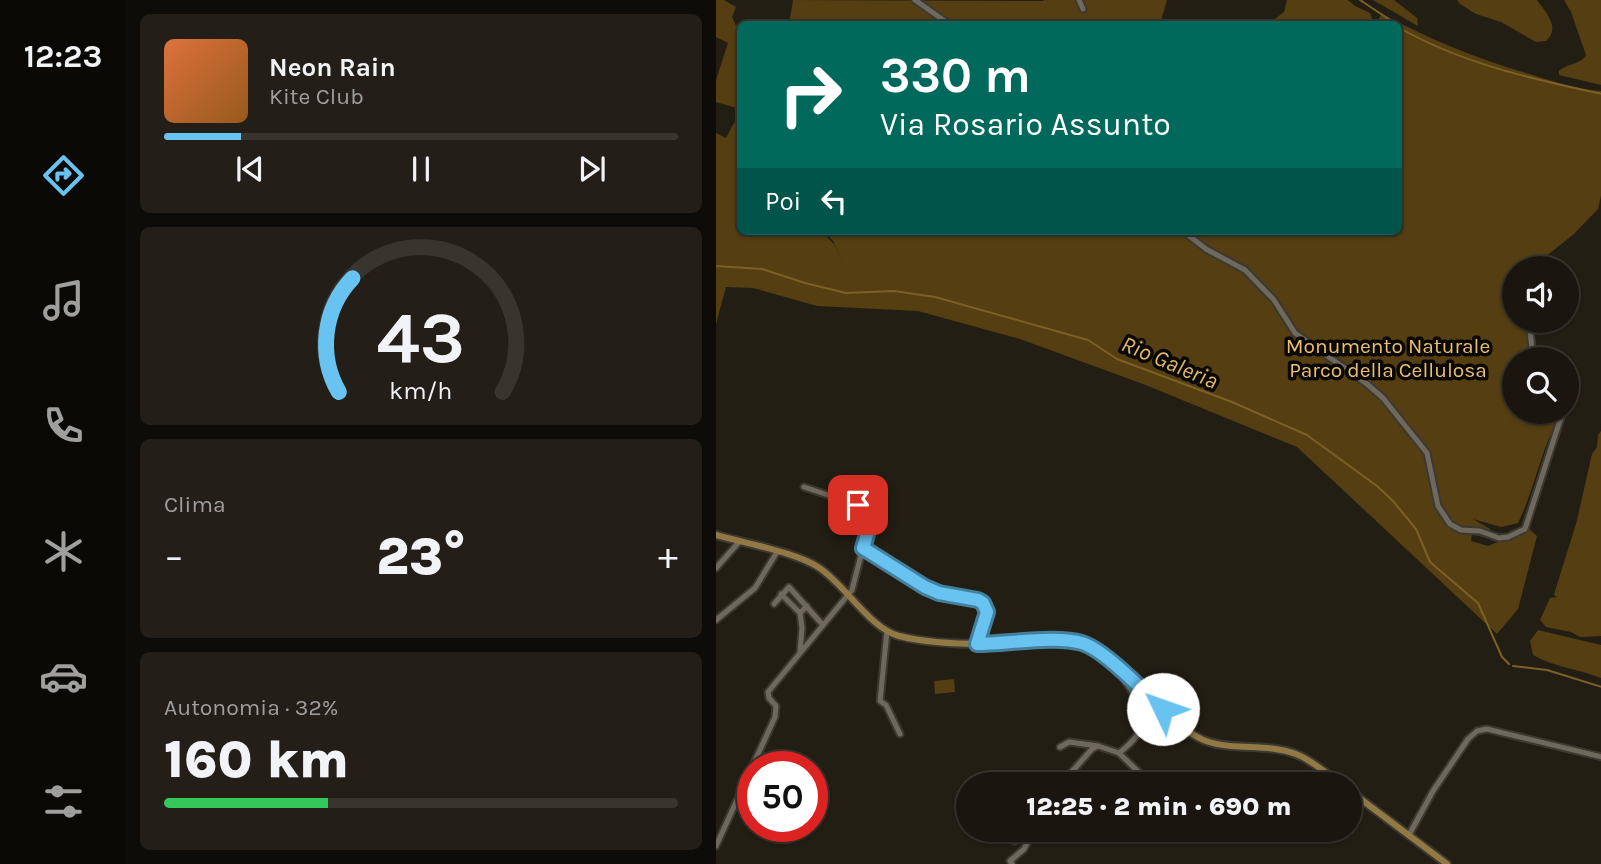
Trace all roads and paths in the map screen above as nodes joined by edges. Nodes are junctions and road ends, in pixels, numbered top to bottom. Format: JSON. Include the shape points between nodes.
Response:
{"nodes":[{"id":1,"x":915,"y":0,"type":"edge"},
{"id":2,"x":1078,"y":0,"type":"edge"},
{"id":3,"x":1083,"y":9,"type":"dead end"},
{"id":4,"x":945,"y":21,"type":"edge"},
{"id":5,"x":1188,"y":235,"type":"edge"},
{"id":6,"x":1559,"y":424,"type":"edge"},
{"id":7,"x":804,"y":487,"type":"dead end"},
{"id":8,"x":716,"y":535,"type":"edge"},
{"id":9,"x":739,"y":542,"type":"junction"},
{"id":10,"x":863,"y":548,"type":"junction"},
{"id":11,"x":777,"y":552,"type":"junction"},
{"id":12,"x":716,"y":568,"type":"edge"},
{"id":13,"x":781,"y":594,"type":"junction"},
{"id":14,"x":848,"y":594,"type":"junction"},
{"id":15,"x":774,"y":604,"type":"dead end"},
{"id":16,"x":807,"y":606,"type":"junction"},
{"id":17,"x":800,"y":613,"type":"junction"},
{"id":18,"x":716,"y":620,"type":"edge"},
{"id":19,"x":822,"y":624,"type":"junction"},
{"id":20,"x":887,"y":631,"type":"junction"},
{"id":21,"x":977,"y":644,"type":"junction"},
{"id":22,"x":800,"y":652,"type":"junction"},
{"id":23,"x":1119,"y":670,"type":"junction"},
{"id":24,"x":900,"y":734,"type":"dead end"},
{"id":25,"x":1098,"y":746,"type":"junction"},
{"id":26,"x":1060,"y":747,"type":"dead end"},
{"id":27,"x":1119,"y":753,"type":"junction"},
{"id":28,"x":1601,"y":757,"type":"edge"},
{"id":29,"x":1071,"y":772,"type":"edge"},
{"id":30,"x":1139,"y":772,"type":"edge"},
{"id":31,"x":1325,"y":772,"type":"edge"},
{"id":32,"x":1362,"y":800,"type":"edge"},
{"id":33,"x":1409,"y":835,"type":"junction"},
{"id":34,"x":1027,"y":842,"type":"edge"},
{"id":35,"x":716,"y":846,"type":"edge"},
{"id":36,"x":1012,"y":864,"type":"edge"},
{"id":37,"x":1447,"y":864,"type":"edge"}],
"edges":[{"from":1,"to":4,"type":"street"},
{"from":2,"to":3,"type":"street"},
{"from":5,"to":6,"type":"street","via":[[1245,270],[1274,300],[1295,332],[1388,403],[1427,453],[1439,510],[1457,529],[1501,538],[1525,529]]},
{"from":7,"to":10,"type":"street","via":[[866,509],[869,522]]},
{"from":8,"to":9,"type":"main road"},
{"from":9,"to":11,"type":"main road"},
{"from":9,"to":12,"type":"street"},
{"from":10,"to":14,"type":"street"},
{"from":10,"to":21,"type":"street","via":[[925,587],[982,601],[987,612]]},
{"from":11,"to":14,"type":"main road","via":[[817,566]]},
{"from":11,"to":18,"type":"street","via":[[757,585]]},
{"from":13,"to":15,"type":"street"},
{"from":13,"to":16,"type":"street","via":[[789,587]]},
{"from":13,"to":17,"type":"street"},
{"from":14,"to":19,"type":"street"},
{"from":14,"to":20,"type":"main road"},
{"from":16,"to":17,"type":"street"},
{"from":16,"to":19,"type":"street"},
{"from":17,"to":22,"type":"street"},
{"from":19,"to":22,"type":"street"},
{"from":20,"to":21,"type":"main road","via":[[903,637]]},
{"from":20,"to":24,"type":"street","via":[[880,701]]},
{"from":21,"to":23,"type":"main road","via":[[1074,641],[1092,648]]},
{"from":22,"to":35,"type":"street","via":[[768,692],[776,706],[775,718]]},
{"from":23,"to":27,"type":"street","via":[[1143,719],[1136,738]]},
{"from":23,"to":31,"type":"main road","via":[[1196,736],[1220,744],[1293,753]]},
{"from":25,"to":26,"type":"street","via":[[1069,742]]},
{"from":25,"to":27,"type":"street"},
{"from":25,"to":29,"type":"street"},
{"from":27,"to":30,"type":"street"},
{"from":28,"to":33,"type":"street","via":[[1487,729],[1477,731],[1433,791]]},
{"from":32,"to":33,"type":"main road"},
{"from":33,"to":37,"type":"main road"},
{"from":34,"to":36,"type":"street"}]}
